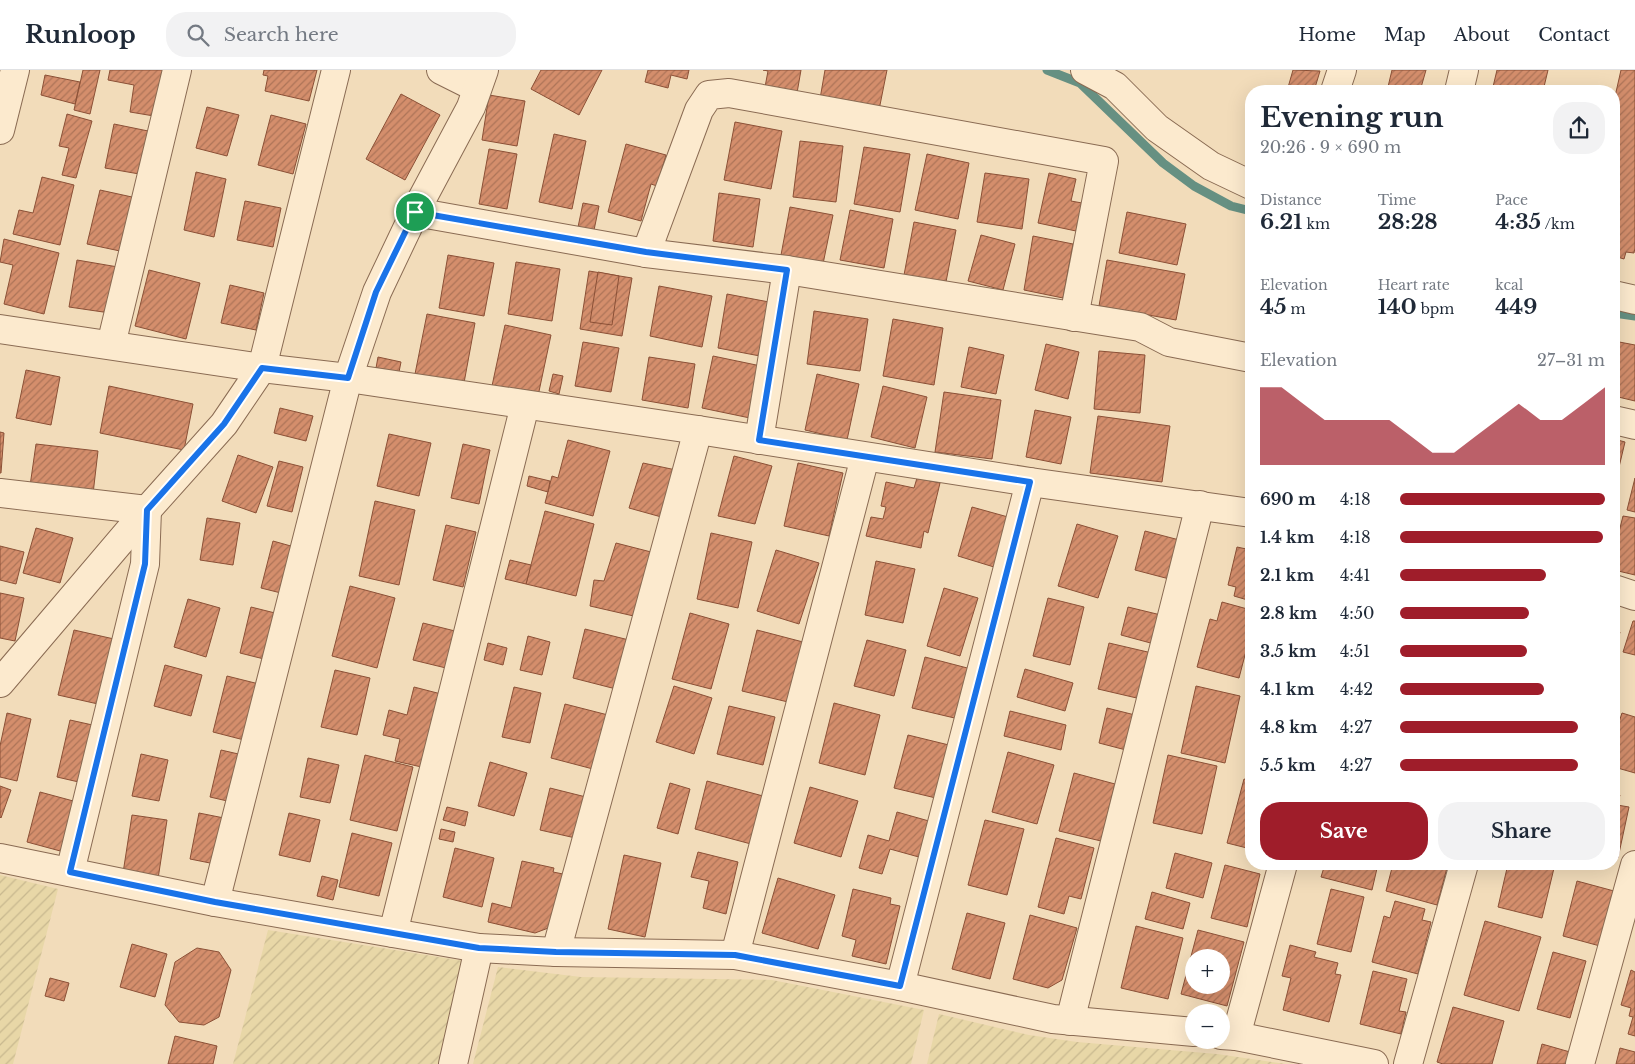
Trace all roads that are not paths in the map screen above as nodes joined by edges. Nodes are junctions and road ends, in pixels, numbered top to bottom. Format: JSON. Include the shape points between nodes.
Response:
{"nodes":[{"id":1,"x":15,"y":70,"type":"edge"},
{"id":2,"x":177,"y":70,"type":"edge"},
{"id":3,"x":336,"y":70,"type":"edge"},
{"id":4,"x":441,"y":70,"type":"edge"},
{"id":5,"x":1085,"y":70,"type":"edge"},
{"id":6,"x":1342,"y":70,"type":"edge"},
{"id":7,"x":1464,"y":70,"type":"edge"},
{"id":8,"x":481,"y":79,"type":"edge"},
{"id":9,"x":1338,"y":85,"type":"edge"},
{"id":10,"x":1460,"y":85,"type":"edge"},
{"id":11,"x":0,"y":130,"type":"edge"},
{"id":12,"x":1245,"y":182,"type":"edge"},
{"id":13,"x":415,"y":212,"type":"junction"},
{"id":14,"x":646,"y":252,"type":"junction"},
{"id":15,"x":787,"y":270,"type":"junction"},
{"id":16,"x":1620,"y":296,"type":"edge"},
{"id":17,"x":1635,"y":300,"type":"edge"},
{"id":18,"x":1074,"y":317,"type":"junction"},
{"id":19,"x":0,"y":328,"type":"edge"},
{"id":20,"x":111,"y":345,"type":"junction"},
{"id":21,"x":1245,"y":357,"type":"edge"},
{"id":22,"x":262,"y":368,"type":"junction"},
{"id":23,"x":348,"y":378,"type":"junction"},
{"id":24,"x":525,"y":404,"type":"junction"},
{"id":25,"x":1620,"y":421,"type":"edge"},
{"id":26,"x":1635,"y":425,"type":"edge"},
{"id":27,"x":698,"y":430,"type":"junction"},
{"id":28,"x":759,"y":440,"type":"junction"},
{"id":29,"x":865,"y":457,"type":"junction"},
{"id":30,"x":1030,"y":482,"type":"junction"},
{"id":31,"x":0,"y":493,"type":"edge"},
{"id":32,"x":1200,"y":505,"type":"junction"},
{"id":33,"x":147,"y":510,"type":"junction"},
{"id":34,"x":1245,"y":512,"type":"edge"},
{"id":35,"x":1620,"y":591,"type":"edge"},
{"id":36,"x":1635,"y":596,"type":"edge"},
{"id":37,"x":0,"y":683,"type":"edge"},
{"id":38,"x":0,"y":858,"type":"edge"},
{"id":39,"x":1635,"y":864,"type":"edge"},
{"id":40,"x":1281,"y":870,"type":"edge"},
{"id":41,"x":1462,"y":870,"type":"edge"},
{"id":42,"x":70,"y":872,"type":"junction"},
{"id":43,"x":215,"y":902,"type":"junction"},
{"id":44,"x":393,"y":933,"type":"junction"},
{"id":45,"x":479,"y":948,"type":"junction"},
{"id":46,"x":556,"y":952,"type":"junction"},
{"id":47,"x":735,"y":955,"type":"junction"},
{"id":48,"x":900,"y":986,"type":"junction"},
{"id":49,"x":1070,"y":1021,"type":"junction"},
{"id":50,"x":1185,"y":1031,"type":"edge"},
{"id":51,"x":1230,"y":1032,"type":"edge"},
{"id":52,"x":1230,"y":1035,"type":"edge"},
{"id":53,"x":453,"y":1064,"type":"edge"},
{"id":54,"x":1374,"y":1064,"type":"edge"},
{"id":55,"x":1408,"y":1064,"type":"edge"},
{"id":56,"x":1580,"y":1064,"type":"edge"}],
"edges":[{"from":1,"to":11,"type":"street"},
{"from":2,"to":20,"type":"street"},
{"from":3,"to":22,"type":"street"},
{"from":4,"to":8,"type":"street"},
{"from":5,"to":12,"type":"street","via":[[1115,86],[1156,128],[1211,166]]},
{"from":6,"to":9,"type":"street"},
{"from":7,"to":10,"type":"street"},
{"from":8,"to":13,"type":"street","via":[[471,107]]},
{"from":13,"to":14,"type":"street"},
{"from":13,"to":23,"type":"street","via":[[376,292]]},
{"from":14,"to":15,"type":"street"},
{"from":14,"to":18,"type":"street","via":[[699,110],[709,95],[729,93],[1104,161]]},
{"from":15,"to":18,"type":"street"},
{"from":15,"to":28,"type":"street"},
{"from":16,"to":17,"type":"street"},
{"from":18,"to":21,"type":"street","via":[[1140,328],[1169,342]]},
{"from":19,"to":20,"type":"street"},
{"from":20,"to":22,"type":"street"},
{"from":22,"to":23,"type":"street"},
{"from":22,"to":33,"type":"street","via":[[224,424]]},
{"from":23,"to":24,"type":"street"},
{"from":23,"to":43,"type":"street"},
{"from":24,"to":27,"type":"street"},
{"from":24,"to":44,"type":"street"},
{"from":25,"to":26,"type":"street"},
{"from":27,"to":28,"type":"street"},
{"from":27,"to":46,"type":"street"},
{"from":28,"to":29,"type":"street"},
{"from":29,"to":30,"type":"street"},
{"from":29,"to":47,"type":"street"},
{"from":30,"to":32,"type":"street"},
{"from":30,"to":48,"type":"street"},
{"from":31,"to":33,"type":"street"},
{"from":32,"to":34,"type":"street"},
{"from":32,"to":49,"type":"street"},
{"from":33,"to":37,"type":"street"},
{"from":33,"to":42,"type":"street","via":[[145,564]]},
{"from":35,"to":36,"type":"street"},
{"from":38,"to":42,"type":"street"},
{"from":39,"to":56,"type":"street"},
{"from":40,"to":51,"type":"street"},
{"from":41,"to":55,"type":"street"},
{"from":42,"to":43,"type":"street"},
{"from":43,"to":44,"type":"street"},
{"from":44,"to":45,"type":"street"},
{"from":45,"to":46,"type":"street"},
{"from":45,"to":53,"type":"street"},
{"from":46,"to":47,"type":"street"},
{"from":47,"to":48,"type":"street"},
{"from":48,"to":49,"type":"street"},
{"from":49,"to":50,"type":"street"},
{"from":52,"to":54,"type":"street"}]}
